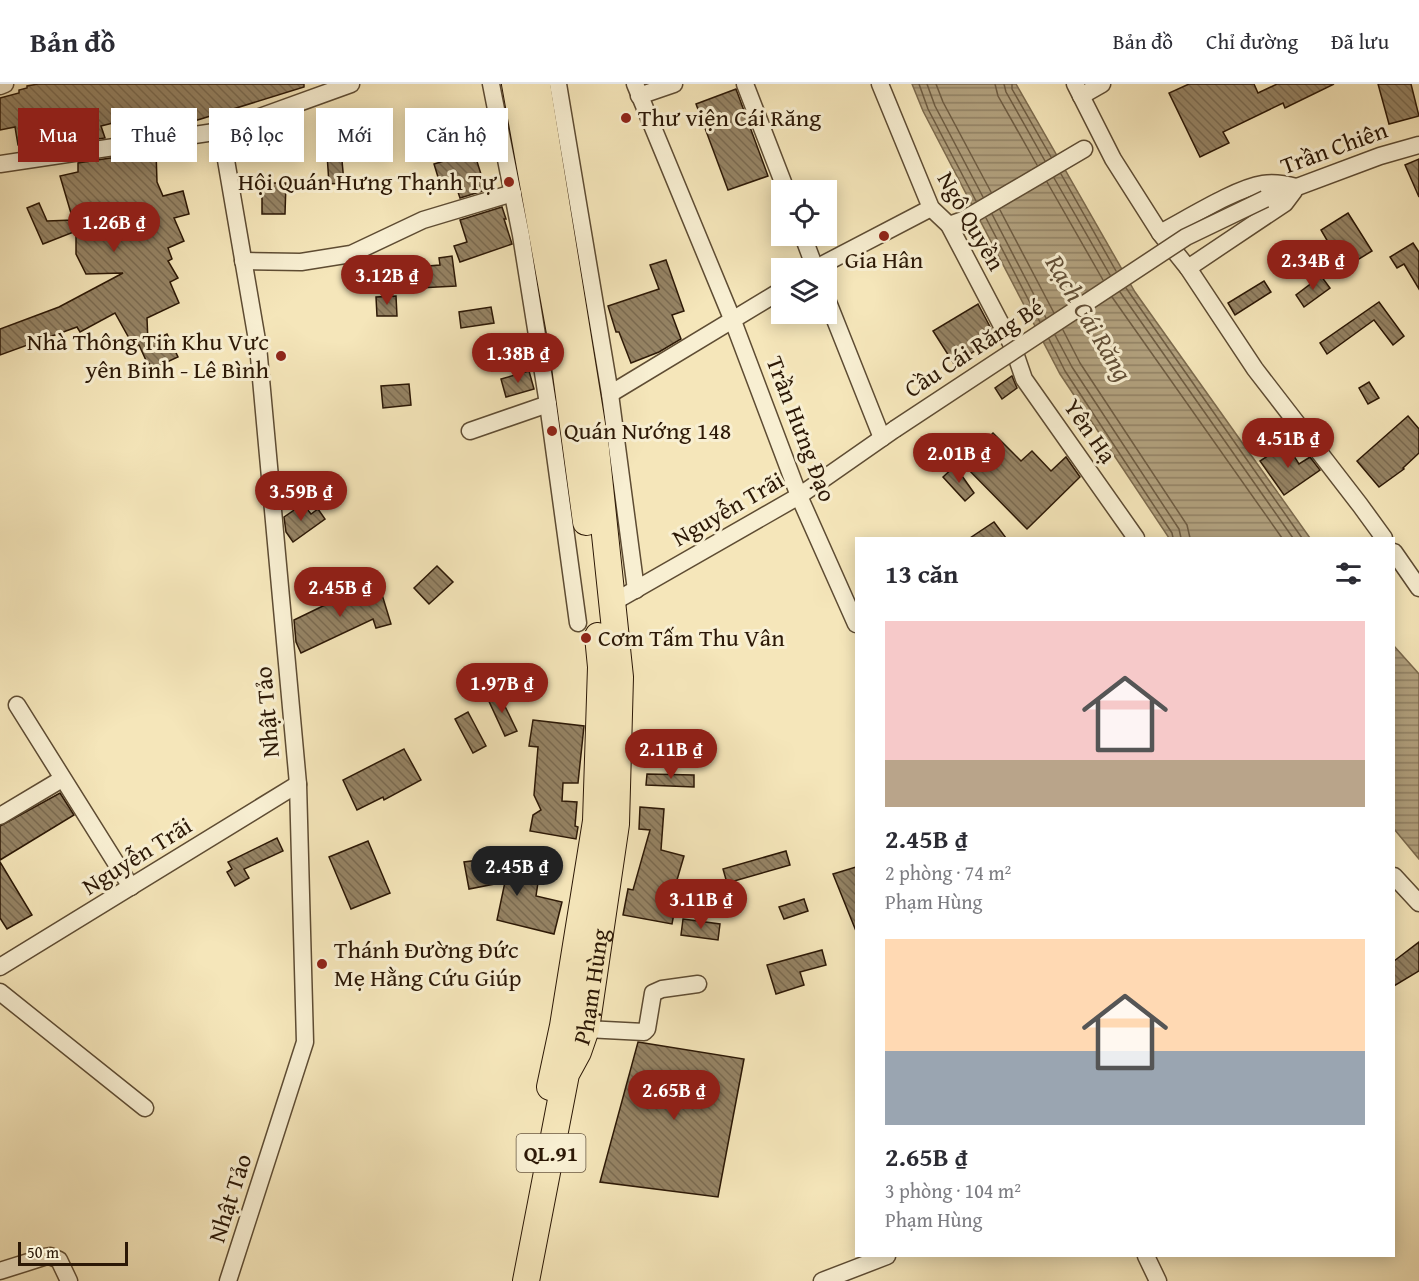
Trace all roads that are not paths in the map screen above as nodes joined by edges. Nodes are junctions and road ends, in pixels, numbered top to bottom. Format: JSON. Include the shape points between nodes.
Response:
{"nodes":[{"id":1,"x":5,"y":84,"type":"edge"},
{"id":2,"x":351,"y":84,"type":"edge"},
{"id":3,"x":491,"y":84,"type":"edge"},
{"id":4,"x":515,"y":84,"type":"edge"},
{"id":5,"x":537,"y":84,"type":"edge"},
{"id":6,"x":558,"y":84,"type":"edge"},
{"id":7,"x":674,"y":84,"type":"edge"},
{"id":8,"x":745,"y":84,"type":"edge"},
{"id":9,"x":880,"y":84,"type":"edge"},
{"id":10,"x":1102,"y":84,"type":"edge"},
{"id":11,"x":0,"y":86,"type":"edge"},
{"id":12,"x":637,"y":90,"type":"edge"},
{"id":13,"x":1078,"y":90,"type":"edge"},
{"id":14,"x":285,"y":108,"type":"edge"},
{"id":15,"x":209,"y":133,"type":"edge"},
{"id":16,"x":1419,"y":145,"type":"edge"},
{"id":17,"x":1084,"y":148,"type":"dead end"},
{"id":18,"x":226,"y":162,"type":"edge"},
{"id":19,"x":0,"y":164,"type":"edge"},
{"id":20,"x":782,"y":180,"type":"edge"},
{"id":21,"x":1297,"y":188,"type":"junction"},
{"id":22,"x":513,"y":193,"type":"junction"},
{"id":23,"x":1265,"y":199,"type":"joint"},
{"id":24,"x":931,"y":208,"type":"junction"},
{"id":25,"x":956,"y":222,"type":"junction"},
{"id":26,"x":1160,"y":233,"type":"junction"},
{"id":27,"x":835,"y":258,"type":"edge"},
{"id":28,"x":243,"y":261,"type":"junction"},
{"id":29,"x":1188,"y":267,"type":"junction"},
{"id":30,"x":771,"y":297,"type":"edge"},
{"id":31,"x":734,"y":321,"type":"junction"},
{"id":32,"x":837,"y":321,"type":"edge"},
{"id":33,"x":1013,"y":347,"type":"joint"},
{"id":34,"x":610,"y":394,"type":"junction"},
{"id":35,"x":548,"y":404,"type":"junction"},
{"id":36,"x":470,"y":431,"type":"dead end"},
{"id":37,"x":888,"y":434,"type":"junction"},
{"id":38,"x":799,"y":496,"type":"junction"},
{"id":39,"x":1135,"y":537,"type":"edge"},
{"id":40,"x":1383,"y":537,"type":"edge"},
{"id":41,"x":597,"y":544,"type":"junction"},
{"id":42,"x":1395,"y":553,"type":"edge"},
{"id":43,"x":1419,"y":588,"type":"edge"},
{"id":44,"x":636,"y":590,"type":"junction"},
{"id":45,"x":612,"y":603,"type":"junction"},
{"id":46,"x":855,"y":622,"type":"edge"},
{"id":47,"x":578,"y":624,"type":"dead end"},
{"id":48,"x":17,"y":705,"type":"dead end"},
{"id":49,"x":63,"y":778,"type":"junction"},
{"id":50,"x":298,"y":784,"type":"junction"},
{"id":51,"x":0,"y":816,"type":"edge"},
{"id":52,"x":1395,"y":877,"type":"edge"},
{"id":53,"x":131,"y":887,"type":"junction"},
{"id":54,"x":1419,"y":903,"type":"edge"},
{"id":55,"x":0,"y":967,"type":"edge"},
{"id":56,"x":698,"y":984,"type":"dead end"},
{"id":57,"x":0,"y":993,"type":"edge"},
{"id":58,"x":574,"y":1028,"type":"junction"},
{"id":59,"x":145,"y":1108,"type":"dead end"},
{"id":60,"x":884,"y":1257,"type":"edge"},
{"id":61,"x":1146,"y":1257,"type":"edge"},
{"id":62,"x":0,"y":1271,"type":"edge"},
{"id":63,"x":69,"y":1281,"type":"edge"},
{"id":64,"x":228,"y":1281,"type":"edge"},
{"id":65,"x":510,"y":1281,"type":"edge"},
{"id":66,"x":526,"y":1281,"type":"edge"},
{"id":67,"x":822,"y":1281,"type":"edge"},
{"id":68,"x":1158,"y":1281,"type":"edge"}],
"edges":[{"from":1,"to":11,"type":"street"},
{"from":2,"to":14,"type":"street"},
{"from":3,"to":22,"type":"street"},
{"from":4,"to":41,"type":"highway","number":"QL.91"},
{"from":5,"to":41,"type":"highway","number":"QL.91","via":[[596,449]]},
{"from":6,"to":34,"type":"street"},
{"from":7,"to":12,"type":"street"},
{"from":8,"to":20,"type":"street"},
{"from":9,"to":24,"type":"street","name":"Ngô Quyền"},
{"from":10,"to":13,"type":"street"},
{"from":12,"to":31,"type":"street","name":"Trần Hưng Đạo"},
{"from":13,"to":26,"type":"street","via":[[1113,159]]},
{"from":15,"to":19,"type":"street"},
{"from":16,"to":21,"type":"street","name":"Trần Chiên"},
{"from":17,"to":25,"type":"street"},
{"from":18,"to":28,"type":"street","name":"Nhật Tảo"},
{"from":21,"to":23,"type":"street","name":"Trần Chiên"},
{"from":21,"to":26,"type":"street","via":[[1261,184]]},
{"from":21,"to":29,"type":"street","via":[[1285,203]]},
{"from":22,"to":28,"type":"street","via":[[423,220],[351,254],[301,262]]},
{"from":22,"to":35,"type":"street"},
{"from":23,"to":37,"type":"street","name":"Cầu Cái Răng Bé","bridge":true,"via":[[1186,237]]},
{"from":24,"to":25,"type":"street","name":"Ngô Quyền"},
{"from":24,"to":27,"type":"street"},
{"from":25,"to":33,"type":"street","name":"Ngô Quyền"},
{"from":26,"to":29,"type":"street"},
{"from":28,"to":50,"type":"street","name":"Nhật Tảo","via":[[258,346]]},
{"from":29,"to":40,"type":"street","via":[[1255,369]]},
{"from":30,"to":31,"type":"street"},
{"from":31,"to":34,"type":"street"},
{"from":31,"to":38,"type":"street","name":"Trần Hưng Đạo"},
{"from":32,"to":37,"type":"street"},
{"from":33,"to":39,"type":"street","name":"Yên Hạ","via":[[1024,380]]},
{"from":34,"to":44,"type":"street"},
{"from":35,"to":36,"type":"street"},
{"from":35,"to":47,"type":"street"},
{"from":37,"to":38,"type":"street","name":"Nguyễn Trãi"},
{"from":38,"to":44,"type":"street","name":"Nguyễn Trãi"},
{"from":38,"to":46,"type":"street","name":"Trần Hưng Đạo"},
{"from":41,"to":45,"type":"highway","name":"Phạm Hùng","number":"QL.91"},
{"from":41,"to":58,"type":"highway","name":"Phạm Hùng","number":"QL.91","via":[[601,667],[596,821]]},
{"from":42,"to":43,"type":"street"},
{"from":44,"to":45,"type":"street","name":"Nguyễn Trãi"},
{"from":45,"to":58,"type":"highway","name":"Phạm Hùng","number":"QL.91","via":[[620,677],[616,824]]},
{"from":48,"to":49,"type":"street"},
{"from":49,"to":51,"type":"street"},
{"from":49,"to":53,"type":"street"},
{"from":50,"to":53,"type":"street","name":"Nguyễn Trãi"},
{"from":50,"to":64,"type":"street","name":"Nhật Tảo","via":[[305,1042]]},
{"from":52,"to":54,"type":"street"},
{"from":53,"to":55,"type":"street","name":"Nguyễn Trãi"},
{"from":56,"to":58,"type":"street","via":[[653,993],[644,1032]]},
{"from":57,"to":59,"type":"street"},
{"from":58,"to":65,"type":"highway","name":"Phạm Hùng","number":"QL.91"},
{"from":58,"to":66,"type":"highway","name":"Phạm Hùng","number":"QL.91","via":[[578,1052],[566,1074]]},
{"from":60,"to":67,"type":"street"},
{"from":61,"to":68,"type":"street"},
{"from":62,"to":63,"type":"street","via":[[55,1257]]}]}
